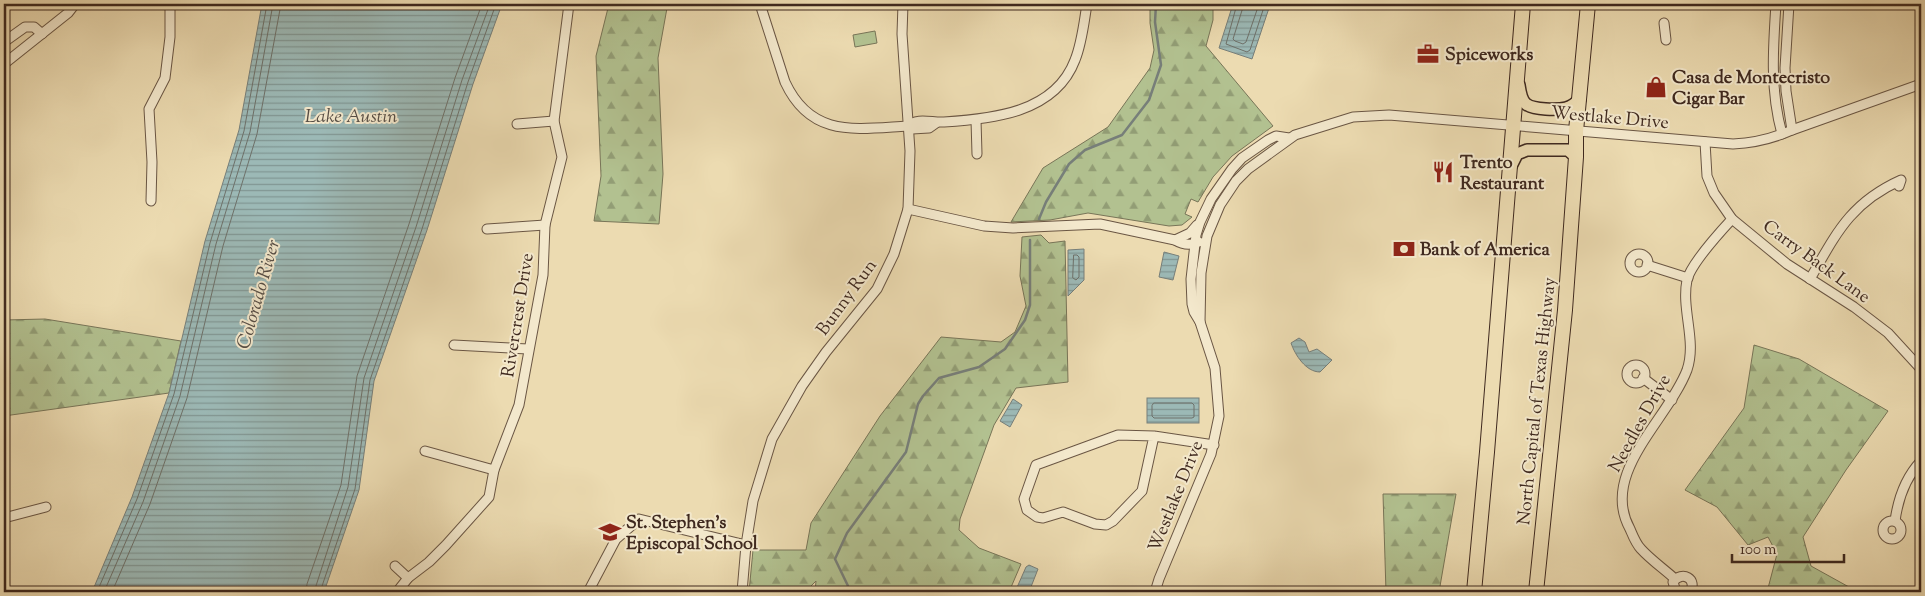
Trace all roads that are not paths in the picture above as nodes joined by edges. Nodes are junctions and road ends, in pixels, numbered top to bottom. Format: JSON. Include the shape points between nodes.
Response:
{"nodes":[{"id":1,"x":75,"y":4,"type":"edge"},
{"id":2,"x":170,"y":4,"type":"edge"},
{"id":3,"x":569,"y":4,"type":"edge"},
{"id":4,"x":760,"y":4,"type":"edge"},
{"id":5,"x":902,"y":4,"type":"edge"},
{"id":6,"x":1087,"y":4,"type":"edge"},
{"id":7,"x":1523,"y":4,"type":"edge"},
{"id":8,"x":1588,"y":4,"type":"edge"},
{"id":9,"x":1776,"y":4,"type":"edge"},
{"id":10,"x":1789,"y":4,"type":"edge"},
{"id":11,"x":1664,"y":23,"type":"dead end"},
{"id":12,"x":42,"y":34,"type":"junction"},
{"id":13,"x":1666,"y":40,"type":"dead end"},
{"id":14,"x":4,"y":42,"type":"edge"},
{"id":15,"x":4,"y":64,"type":"edge"},
{"id":16,"x":1518,"y":71,"type":"junction"},
{"id":17,"x":1921,"y":84,"type":"edge"},
{"id":18,"x":1580,"y":99,"type":"junction"},
{"id":19,"x":976,"y":120,"type":"junction"},
{"id":20,"x":554,"y":121,"type":"junction"},
{"id":21,"x":517,"y":124,"type":"dead end"},
{"id":22,"x":1513,"y":125,"type":"junction"},
{"id":23,"x":907,"y":126,"type":"junction"},
{"id":24,"x":1792,"y":130,"type":"junction"},
{"id":25,"x":1576,"y":131,"type":"junction"},
{"id":26,"x":1782,"y":134,"type":"junction"},
{"id":27,"x":1289,"y":138,"type":"junction"},
{"id":28,"x":1705,"y":142,"type":"junction"},
{"id":29,"x":977,"y":154,"type":"dead end"},
{"id":30,"x":1576,"y":157,"type":"junction"},
{"id":31,"x":1509,"y":169,"type":"junction"},
{"id":32,"x":1899,"y":186,"type":"dead end"},
{"id":33,"x":151,"y":200,"type":"dead end"},
{"id":34,"x":908,"y":209,"type":"junction"},
{"id":35,"x":1732,"y":219,"type":"junction"},
{"id":36,"x":1200,"y":222,"type":"junction"},
{"id":37,"x":545,"y":225,"type":"junction"},
{"id":38,"x":487,"y":229,"type":"dead end"},
{"id":39,"x":1207,"y":236,"type":"junction"},
{"id":40,"x":1175,"y":240,"type":"junction"},
{"id":41,"x":1194,"y":244,"type":"junction"},
{"id":42,"x":1647,"y":265,"type":"dead end"},
{"id":43,"x":1688,"y":278,"type":"junction"},
{"id":44,"x":1810,"y":279,"type":"junction"},
{"id":45,"x":1200,"y":322,"type":"junction"},
{"id":46,"x":454,"y":345,"type":"dead end"},
{"id":47,"x":528,"y":350,"type":"junction"},
{"id":48,"x":1921,"y":369,"type":"edge"},
{"id":49,"x":1643,"y":378,"type":"dead end"},
{"id":50,"x":1672,"y":400,"type":"junction"},
{"id":51,"x":1154,"y":436,"type":"junction"},
{"id":52,"x":1214,"y":445,"type":"junction"},
{"id":53,"x":425,"y":451,"type":"dead end"},
{"id":54,"x":1921,"y":461,"type":"edge"},
{"id":55,"x":494,"y":470,"type":"junction"},
{"id":56,"x":46,"y":507,"type":"dead end"},
{"id":57,"x":4,"y":518,"type":"edge"},
{"id":58,"x":1895,"y":521,"type":"dead end"},
{"id":59,"x":746,"y":545,"type":"junction"},
{"id":60,"x":395,"y":566,"type":"dead end"},
{"id":61,"x":408,"y":578,"type":"junction"},
{"id":62,"x":1675,"y":579,"type":"junction"},
{"id":63,"x":397,"y":592,"type":"edge"},
{"id":64,"x":588,"y":592,"type":"edge"},
{"id":65,"x":742,"y":592,"type":"edge"},
{"id":66,"x":1155,"y":592,"type":"edge"},
{"id":67,"x":1474,"y":592,"type":"edge"},
{"id":68,"x":1536,"y":592,"type":"edge"},
{"id":69,"x":1676,"y":592,"type":"edge"},
{"id":70,"x":1690,"y":592,"type":"edge"}],
"edges":[{"from":1,"to":12,"type":"street"},
{"from":2,"to":33,"type":"street","via":[[165,78],[149,109]]},
{"from":3,"to":20,"type":"street","name":"Rivercrest Drive"},
{"from":4,"to":23,"type":"street","via":[[785,82],[798,104],[820,121],[833,126]]},
{"from":5,"to":23,"type":"street","name":"Bunny Run"},
{"from":6,"to":19,"type":"street","via":[[1075,61],[1054,91],[1010,114]]},
{"from":7,"to":16,"type":"highway"},
{"from":8,"to":18,"type":"highway","name":"North Capital of Texas Highway"},
{"from":9,"to":26,"type":"street","via":[[1772,50],[1776,110]]},
{"from":10,"to":24,"type":"street","via":[[1785,68]]},
{"from":11,"to":13,"type":"street"},
{"from":12,"to":14,"type":"street","via":[[34,27],[25,27]]},
{"from":12,"to":15,"type":"street"},
{"from":16,"to":18,"type":"main road","via":[[1520,92],[1527,106],[1567,108]]},
{"from":16,"to":22,"type":"highway"},
{"from":17,"to":24,"type":"street","name":"Westlake Drive"},
{"from":18,"to":25,"type":"highway","name":"North Capital of Texas Highway"},
{"from":19,"to":23,"type":"street","via":[[911,122]]},
{"from":19,"to":29,"type":"street"},
{"from":20,"to":21,"type":"street"},
{"from":20,"to":37,"type":"street","name":"Rivercrest Drive","via":[[562,157]]},
{"from":22,"to":25,"type":"street","name":"Westlake Drive"},
{"from":22,"to":27,"type":"street","name":"Westlake Drive","via":[[1389,115],[1354,117]]},
{"from":22,"to":31,"type":"highway"},
{"from":23,"to":34,"type":"street","name":"Bunny Run","via":[[910,151]]},
{"from":24,"to":26,"type":"street","name":"Westlake Drive"},
{"from":25,"to":28,"type":"street","name":"Westlake Drive"},
{"from":25,"to":30,"type":"highway","name":"North Capital of Texas Highway"},
{"from":26,"to":28,"type":"street","name":"Westlake Drive","via":[[1754,143]]},
{"from":27,"to":36,"type":"street","name":"Westlake Drive","via":[[1276,136],[1242,158],[1218,188]]},
{"from":27,"to":39,"type":"street","name":"Westlake Drive","via":[[1236,181],[1220,205]]},
{"from":28,"to":35,"type":"street","name":"Carry Back Lane","via":[[1707,176]]},
{"from":30,"to":31,"type":"main road","via":[[1570,151],[1522,150]]},
{"from":30,"to":68,"type":"highway","name":"North Capital of Texas Highway","via":[[1565,310]]},
{"from":31,"to":67,"type":"highway"},
{"from":32,"to":44,"type":"street","via":[[1901,180],[1854,211],[1836,234]]},
{"from":34,"to":40,"type":"street","via":[[984,226],[1100,224]]},
{"from":34,"to":59,"type":"street","name":"Bunny Run","via":[[894,254],[877,289],[802,386],[772,439],[753,501]]},
{"from":35,"to":43,"type":"street","name":"Needles Drive"},
{"from":35,"to":44,"type":"street","name":"Carry Back Lane"},
{"from":36,"to":40,"type":"street","via":[[1190,233]]},
{"from":36,"to":41,"type":"street","name":"Westlake Drive"},
{"from":37,"to":38,"type":"street"},
{"from":37,"to":47,"type":"street","name":"Rivercrest Drive","via":[[543,275]]},
{"from":39,"to":41,"type":"street"},
{"from":39,"to":45,"type":"street","name":"Westlake Drive","via":[[1201,273]]},
{"from":40,"to":41,"type":"street"},
{"from":41,"to":45,"type":"street","name":"Westlake Drive","via":[[1192,296],[1194,312]]},
{"from":42,"to":43,"type":"street"},
{"from":43,"to":50,"type":"street","name":"Needles Drive","via":[[1686,309],[1691,354]]},
{"from":44,"to":48,"type":"street","name":"Carry Back Lane","via":[[1888,333]]},
{"from":45,"to":52,"type":"street","name":"Westlake Drive","via":[[1215,368],[1218,392],[1219,416]]},
{"from":46,"to":47,"type":"street"},
{"from":47,"to":55,"type":"street","name":"Rivercrest Drive","via":[[519,405]]},
{"from":49,"to":50,"type":"street"},
{"from":50,"to":62,"type":"street","name":"Needles Drive","via":[[1626,473],[1621,494],[1625,520],[1640,548]]},
{"from":51,"to":51,"type":"street","via":[[1118,435],[1036,465],[1024,499],[1027,510],[1043,518],[1063,512],[1095,524],[1106,525],[1113,521],[1142,491]]},
{"from":51,"to":52,"type":"street"},
{"from":52,"to":66,"type":"street","name":"Westlake Drive"},
{"from":53,"to":55,"type":"street"},
{"from":54,"to":58,"type":"street","via":[[1912,471],[1897,502]]},
{"from":55,"to":61,"type":"street","name":"Rivercrest Drive","via":[[489,497],[429,562]]},
{"from":56,"to":57,"type":"street"},
{"from":59,"to":64,"type":"street","via":[[639,519],[616,538]]},
{"from":59,"to":65,"type":"street","name":"Bunny Run"},
{"from":60,"to":61,"type":"street"},
{"from":61,"to":63,"type":"street","name":"Rivercrest Drive"},
{"from":62,"to":69,"type":"street","via":[[1673,586]]},
{"from":62,"to":70,"type":"street","name":"Needles Drive","via":[[1689,578],[1693,585]]}]}
